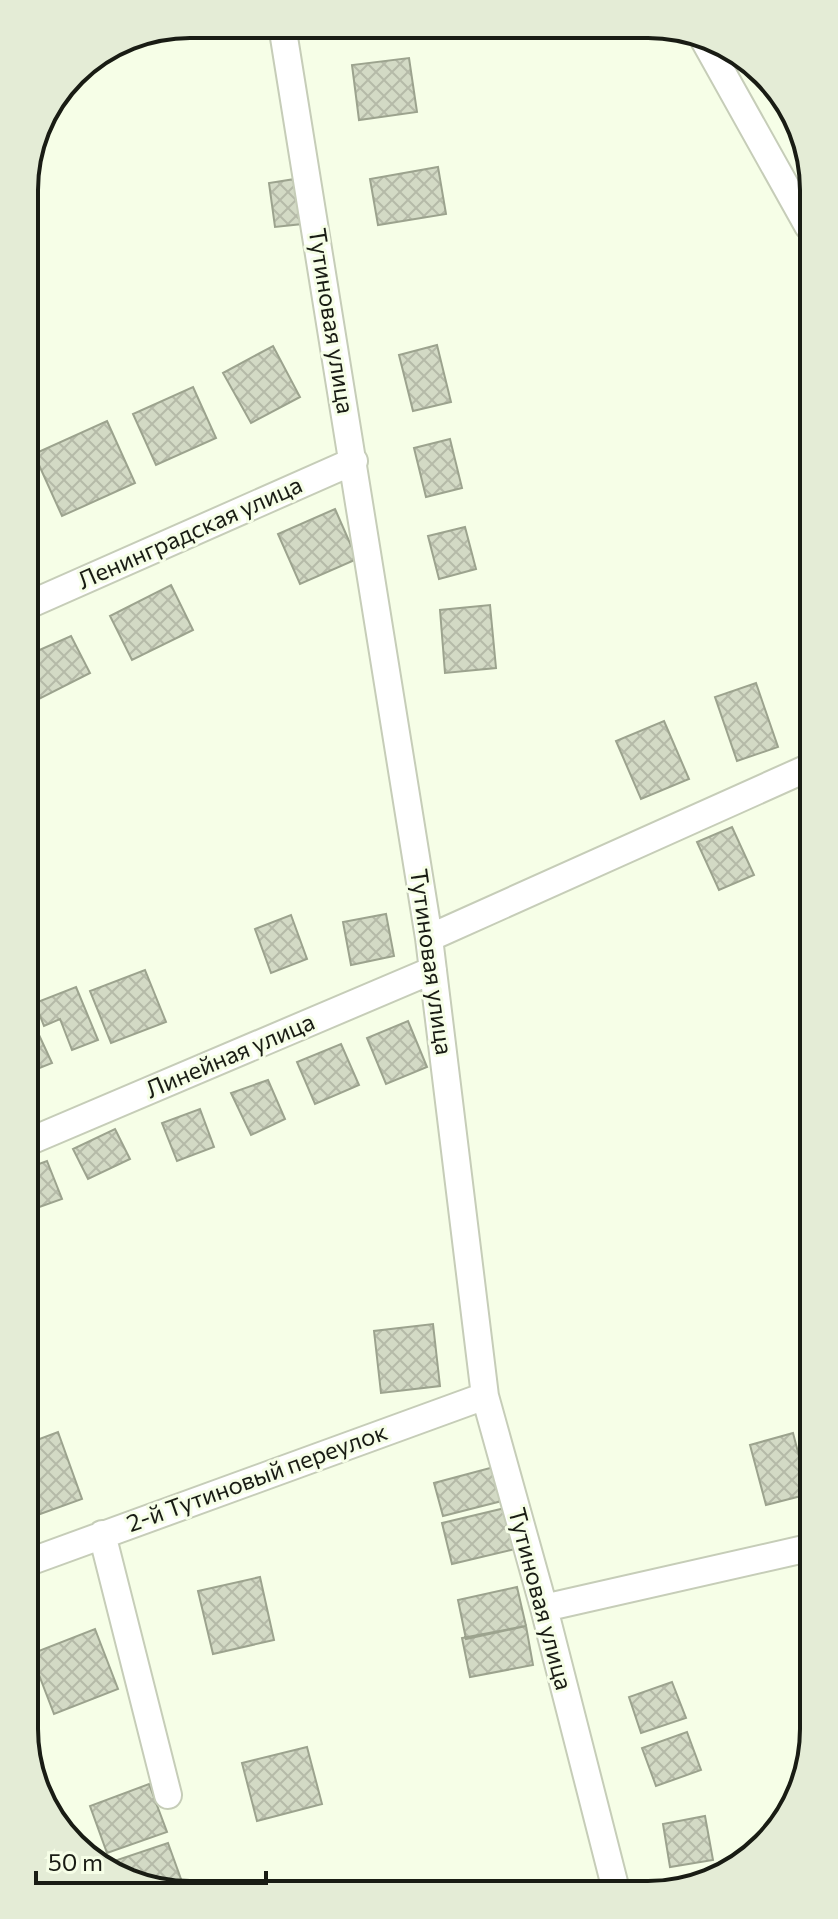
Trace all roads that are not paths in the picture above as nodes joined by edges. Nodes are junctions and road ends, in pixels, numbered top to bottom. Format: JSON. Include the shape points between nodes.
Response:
{"nodes":[{"id":1,"x":284,"y":38,"type":"edge"},
{"id":2,"x":711,"y":52,"type":"edge"},
{"id":3,"x":800,"y":212,"type":"edge"},
{"id":4,"x":354,"y":461,"type":"junction"},
{"id":5,"x":38,"y":601,"type":"edge"},
{"id":6,"x":800,"y":771,"type":"edge"},
{"id":7,"x":429,"y":938,"type":"junction"},
{"id":8,"x":433,"y":970,"type":"junction"},
{"id":9,"x":38,"y":1138,"type":"edge"},
{"id":10,"x":485,"y":1396,"type":"junction"},
{"id":11,"x":102,"y":1534,"type":"junction"},
{"id":12,"x":800,"y":1550,"type":"edge"},
{"id":13,"x":38,"y":1559,"type":"edge"},
{"id":14,"x":544,"y":1608,"type":"junction"},
{"id":15,"x":168,"y":1795,"type":"dead end"},
{"id":16,"x":614,"y":1881,"type":"edge"}],
"edges":[{"from":1,"to":4,"type":"street","name":"Тутиновая улица"},
{"from":2,"to":3,"type":"street"},
{"from":4,"to":5,"type":"street","name":"Ленинградская улица"},
{"from":4,"to":7,"type":"street","name":"Тутиновая улица"},
{"from":6,"to":7,"type":"street"},
{"from":7,"to":8,"type":"street","name":"Тутиновая улица"},
{"from":8,"to":9,"type":"street","name":"Линейная улица"},
{"from":8,"to":10,"type":"street","name":"Тутиновая улица"},
{"from":10,"to":11,"type":"street","name":"2-й Тутиновый переулок"},
{"from":10,"to":14,"type":"street","name":"Тутиновая улица"},
{"from":11,"to":13,"type":"street","name":"2-й Тутиновый переулок"},
{"from":11,"to":15,"type":"street"},
{"from":12,"to":14,"type":"street"},
{"from":14,"to":16,"type":"street","name":"Тутиновая улица"}]}
